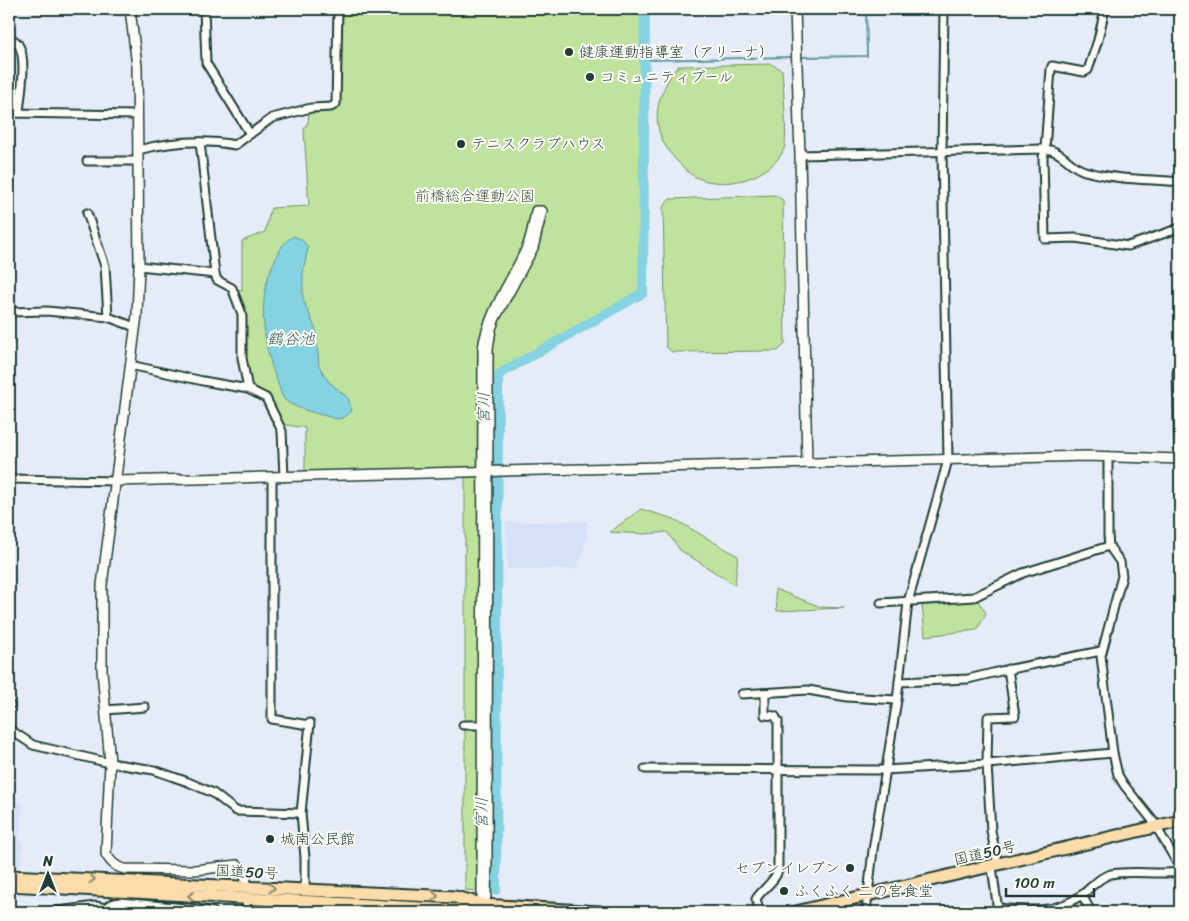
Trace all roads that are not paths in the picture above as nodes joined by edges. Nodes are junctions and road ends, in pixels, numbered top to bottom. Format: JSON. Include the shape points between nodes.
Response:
{"nodes":[{"id":1,"x":130,"y":9,"type":"edge"},
{"id":2,"x":204,"y":9,"type":"edge"},
{"id":3,"x":338,"y":9,"type":"edge"},
{"id":4,"x":795,"y":9,"type":"edge"},
{"id":5,"x":944,"y":9,"type":"edge"},
{"id":6,"x":1105,"y":9,"type":"edge"},
{"id":7,"x":1174,"y":9,"type":"edge"},
{"id":8,"x":1180,"y":10,"type":"edge"},
{"id":9,"x":9,"y":36,"type":"edge"},
{"id":10,"x":9,"y":113,"type":"edge"},
{"id":11,"x":19,"y":113,"type":"junction"},
{"id":12,"x":137,"y":115,"type":"junction"},
{"id":13,"x":250,"y":134,"type":"junction"},
{"id":14,"x":200,"y":142,"type":"junction"},
{"id":15,"x":1046,"y":149,"type":"junction"},
{"id":16,"x":138,"y":150,"type":"junction"},
{"id":17,"x":942,"y":152,"type":"junction"},
{"id":18,"x":800,"y":155,"type":"junction"},
{"id":19,"x":87,"y":161,"type":"dead end"},
{"id":20,"x":138,"y":162,"type":"junction"},
{"id":21,"x":1180,"y":182,"type":"edge"},
{"id":22,"x":87,"y":213,"type":"dead end"},
{"id":23,"x":1180,"y":228,"type":"edge"},
{"id":24,"x":139,"y":266,"type":"junction"},
{"id":25,"x":215,"y":274,"type":"junction"},
{"id":26,"x":9,"y":312,"type":"edge"},
{"id":27,"x":108,"y":317,"type":"junction"},
{"id":28,"x":135,"y":327,"type":"junction"},
{"id":29,"x":130,"y":365,"type":"junction"},
{"id":30,"x":1180,"y":366,"type":"edge"},
{"id":31,"x":248,"y":389,"type":"junction"},
{"id":32,"x":1179,"y":417,"type":"edge"},
{"id":33,"x":1108,"y":456,"type":"junction"},
{"id":34,"x":1180,"y":459,"type":"edge"},
{"id":35,"x":948,"y":460,"type":"junction"},
{"id":36,"x":808,"y":463,"type":"junction"},
{"id":37,"x":491,"y":471,"type":"junction"},
{"id":38,"x":272,"y":477,"type":"junction"},
{"id":39,"x":284,"y":477,"type":"junction"},
{"id":40,"x":9,"y":479,"type":"edge"},
{"id":41,"x":117,"y":481,"type":"junction"},
{"id":42,"x":1110,"y":546,"type":"junction"},
{"id":43,"x":908,"y":602,"type":"junction"},
{"id":44,"x":881,"y":603,"type":"dead end"},
{"id":45,"x":1102,"y":652,"type":"junction"},
{"id":46,"x":1008,"y":669,"type":"junction"},
{"id":47,"x":899,"y":682,"type":"junction"},
{"id":48,"x":766,"y":692,"type":"junction"},
{"id":49,"x":742,"y":694,"type":"dead end"},
{"id":50,"x":897,"y":700,"type":"junction"},
{"id":51,"x":145,"y":707,"type":"dead end"},
{"id":52,"x":105,"y":710,"type":"junction"},
{"id":53,"x":463,"y":725,"type":"dead end"},
{"id":54,"x":484,"y":725,"type":"junction"},
{"id":55,"x":9,"y":730,"type":"edge"},
{"id":56,"x":1113,"y":754,"type":"junction"},
{"id":57,"x":110,"y":762,"type":"junction"},
{"id":58,"x":987,"y":764,"type":"junction"},
{"id":59,"x":645,"y":769,"type":"dead end"},
{"id":60,"x":778,"y":770,"type":"junction"},
{"id":61,"x":885,"y":770,"type":"junction"},
{"id":62,"x":301,"y":813,"type":"junction"},
{"id":63,"x":1180,"y":821,"type":"edge"},
{"id":64,"x":1156,"y":826,"type":"junction"},
{"id":65,"x":995,"y":866,"type":"junction"},
{"id":66,"x":1180,"y":870,"type":"edge"},
{"id":67,"x":9,"y":876,"type":"edge"},
{"id":68,"x":12,"y":886,"type":"edge"},
{"id":69,"x":246,"y":887,"type":"junction"},
{"id":70,"x":305,"y":890,"type":"junction"},
{"id":71,"x":867,"y":895,"type":"junction"},
{"id":72,"x":1082,"y":895,"type":"junction"},
{"id":73,"x":247,"y":899,"type":"junction"},
{"id":74,"x":347,"y":908,"type":"edge"},
{"id":75,"x":483,"y":908,"type":"edge"},
{"id":76,"x":106,"y":910,"type":"edge"},
{"id":77,"x":998,"y":910,"type":"edge"},
{"id":78,"x":196,"y":911,"type":"edge"},
{"id":79,"x":52,"y":912,"type":"edge"},
{"id":80,"x":213,"y":912,"type":"edge"},
{"id":81,"x":243,"y":912,"type":"edge"},
{"id":82,"x":600,"y":912,"type":"edge"},
{"id":83,"x":760,"y":912,"type":"edge"},
{"id":84,"x":796,"y":912,"type":"edge"},
{"id":85,"x":866,"y":912,"type":"edge"},
{"id":86,"x":1091,"y":912,"type":"edge"}],
"edges":[{"from":1,"to":12,"type":"street","via":[[137,66]]},
{"from":2,"to":13,"type":"street","via":[[206,63]]},
{"from":3,"to":13,"type":"street","via":[[336,104],[272,118]]},
{"from":4,"to":18,"type":"street"},
{"from":5,"to":17,"type":"street"},
{"from":6,"to":15,"type":"street","via":[[1088,70],[1051,68]]},
{"from":7,"to":8,"type":"street"},
{"from":9,"to":11,"type":"street","via":[[21,51],[24,72]]},
{"from":10,"to":11,"type":"street"},
{"from":11,"to":12,"type":"street"},
{"from":12,"to":16,"type":"street"},
{"from":13,"to":14,"type":"street","via":[[235,145]]},
{"from":14,"to":16,"type":"street","via":[[162,144]]},
{"from":14,"to":25,"type":"street"},
{"from":15,"to":17,"type":"street"},
{"from":15,"to":21,"type":"street","via":[[1055,150],[1089,172]]},
{"from":15,"to":23,"type":"street","via":[[1043,157],[1045,239],[1075,238],[1128,246]]},
{"from":16,"to":20,"type":"street"},
{"from":17,"to":18,"type":"street"},
{"from":17,"to":35,"type":"street"},
{"from":18,"to":36,"type":"street"},
{"from":19,"to":20,"type":"street"},
{"from":20,"to":24,"type":"street"},
{"from":22,"to":27,"type":"street","via":[[105,266]]},
{"from":24,"to":25,"type":"street"},
{"from":24,"to":28,"type":"street"},
{"from":25,"to":31,"type":"street","via":[[218,280],[232,288],[242,314],[242,358]]},
{"from":26,"to":27,"type":"street","via":[[47,311]]},
{"from":27,"to":28,"type":"street"},
{"from":28,"to":29,"type":"street"},
{"from":29,"to":31,"type":"street"},
{"from":29,"to":41,"type":"street"},
{"from":30,"to":32,"type":"street","via":[[1177,374]]},
{"from":31,"to":39,"type":"street","via":[[266,398],[282,431]]},
{"from":32,"to":34,"type":"street"},
{"from":33,"to":34,"type":"street"},
{"from":33,"to":35,"type":"street"},
{"from":33,"to":42,"type":"street"},
{"from":35,"to":36,"type":"street"},
{"from":35,"to":43,"type":"street"},
{"from":36,"to":37,"type":"street"},
{"from":37,"to":37,"type":"street","via":[[483,354],[485,335],[491,316],[527,245],[536,211],[542,211],[533,248],[491,329],[488,358]]},
{"from":37,"to":39,"type":"street"},
{"from":37,"to":54,"type":"street"},
{"from":38,"to":39,"type":"street"},
{"from":38,"to":41,"type":"street"},
{"from":38,"to":62,"type":"street","via":[[272,719],[310,724]]},
{"from":40,"to":41,"type":"street"},
{"from":41,"to":52,"type":"street","via":[[102,585]]},
{"from":42,"to":43,"type":"street","via":[[1022,573],[974,597]]},
{"from":42,"to":45,"type":"street","via":[[1120,562],[1122,576]]},
{"from":43,"to":44,"type":"street"},
{"from":43,"to":47,"type":"street"},
{"from":45,"to":46,"type":"street"},
{"from":45,"to":56,"type":"street"},
{"from":46,"to":47,"type":"street","via":[[968,679]]},
{"from":46,"to":58,"type":"street","via":[[1015,716],[988,717]]},
{"from":47,"to":50,"type":"street"},
{"from":48,"to":49,"type":"street"},
{"from":48,"to":50,"type":"street","via":[[808,690],[847,697]]},
{"from":48,"to":60,"type":"street","via":[[765,715],[778,719]]},
{"from":50,"to":61,"type":"street"},
{"from":51,"to":52,"type":"street"},
{"from":52,"to":57,"type":"street"},
{"from":53,"to":54,"type":"street"},
{"from":54,"to":75,"type":"street","via":[[487,892]]},
{"from":55,"to":57,"type":"street","via":[[33,745]]},
{"from":56,"to":58,"type":"street"},
{"from":56,"to":64,"type":"street","via":[[1118,775]]},
{"from":57,"to":62,"type":"street","via":[[154,770],[188,782],[213,793],[236,811]]},
{"from":57,"to":69,"type":"street","via":[[106,854],[116,867],[194,870],[237,865],[244,871]]},
{"from":58,"to":61,"type":"street"},
{"from":58,"to":65,"type":"street"},
{"from":59,"to":60,"type":"street"},
{"from":60,"to":61,"type":"street"},
{"from":60,"to":83,"type":"street","via":[[778,874],[756,899]]},
{"from":61,"to":71,"type":"street"},
{"from":62,"to":70,"type":"street"},
{"from":63,"to":64,"type":"highway","name":"国道50号"},
{"from":64,"to":65,"type":"highway","name":"国道50号"},
{"from":64,"to":66,"type":"street"},
{"from":65,"to":71,"type":"highway","name":"国道50号"},
{"from":65,"to":77,"type":"street"},
{"from":66,"to":72,"type":"street","via":[[1165,874],[1112,874],[1099,879]]},
{"from":67,"to":69,"type":"highway","name":"国道50号","one_way":true},
{"from":73,"to":68,"type":"highway","name":"国道50号","one_way":true},
{"from":69,"to":70,"type":"highway","name":"国道50号","one_way":true},
{"from":70,"to":75,"type":"highway","name":"国道50号","one_way":true,"via":[[455,897]]},
{"from":71,"to":84,"type":"highway","name":"国道50号"},
{"from":71,"to":85,"type":"street"},
{"from":72,"to":77,"type":"street","via":[[1046,910]]},
{"from":72,"to":86,"type":"street"},
{"from":73,"to":74,"type":"highway","name":"国道50号"},
{"from":73,"to":81,"type":"street"},
{"from":74,"to":75,"type":"highway","name":"国道50号"},
{"from":75,"to":82,"type":"highway","name":"国道50号"},
{"from":76,"to":78,"type":"street","via":[[111,904],[120,902]]},
{"from":76,"to":79,"type":"street","via":[[96,906]]},
{"from":78,"to":80,"type":"street"}]}
